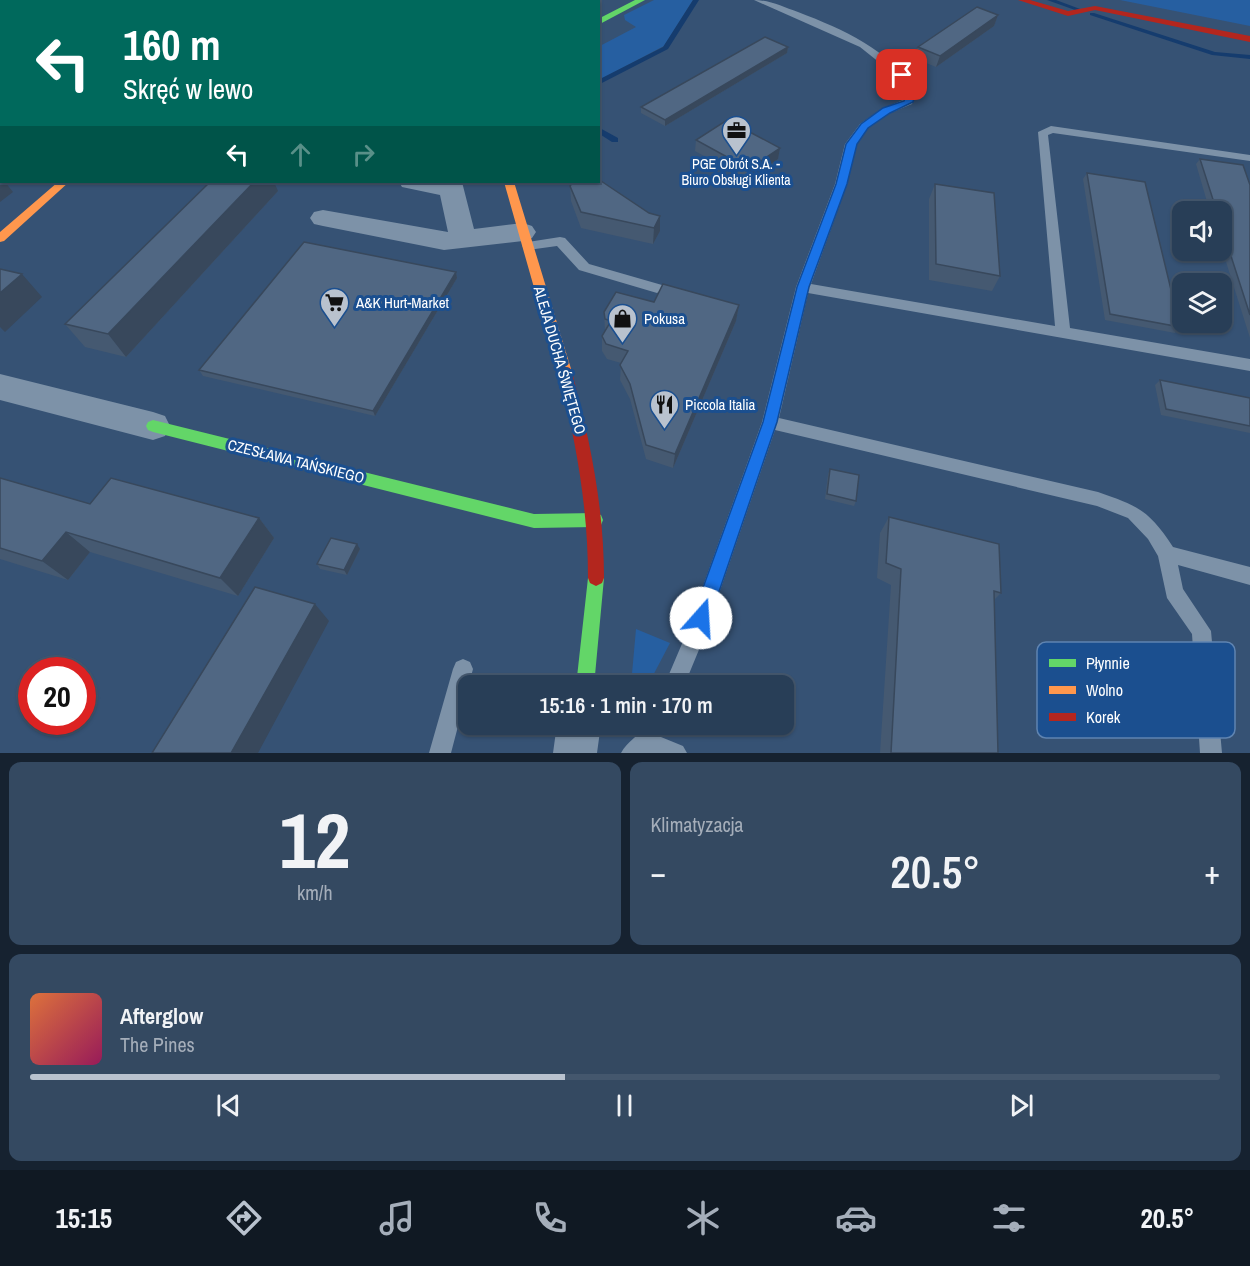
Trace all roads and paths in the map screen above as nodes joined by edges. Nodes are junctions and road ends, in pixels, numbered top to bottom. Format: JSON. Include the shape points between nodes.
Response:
{"nodes":[{"id":1,"x":641,"y":0,"type":"edge"},
{"id":2,"x":758,"y":0,"type":"edge"},
{"id":3,"x":1022,"y":0,"type":"edge"},
{"id":4,"x":1091,"y":4,"type":"edge"},
{"id":5,"x":621,"y":5,"type":"edge"},
{"id":6,"x":600,"y":21,"type":"edge"},
{"id":7,"x":1250,"y":39,"type":"edge"},
{"id":8,"x":1250,"y":158,"type":"edge"},
{"id":9,"x":63,"y":183,"type":"edge"},
{"id":10,"x":424,"y":183,"type":"edge"},
{"id":11,"x":509,"y":183,"type":"edge"},
{"id":12,"x":451,"y":185,"type":"edge"},
{"id":13,"x":323,"y":218,"type":"dead end"},
{"id":14,"x":0,"y":238,"type":"edge"},
{"id":15,"x":525,"y":239,"type":"junction"},
{"id":16,"x":463,"y":240,"type":"junction"},
{"id":17,"x":803,"y":287,"type":"junction"},
{"id":18,"x":657,"y":288,"type":"dead end"},
{"id":19,"x":1063,"y":331,"type":"junction"},
{"id":20,"x":1250,"y":365,"type":"edge"},
{"id":21,"x":0,"y":387,"type":"edge"},
{"id":22,"x":770,"y":422,"type":"junction"},
{"id":23,"x":153,"y":426,"type":"joint"},
{"id":24,"x":595,"y":520,"type":"junction"},
{"id":25,"x":1167,"y":554,"type":"junction"},
{"id":26,"x":1250,"y":576,"type":"edge"},
{"id":27,"x":1202,"y":642,"type":"edge"},
{"id":28,"x":463,"y":669,"type":"dead end"},
{"id":29,"x":587,"y":675,"type":"edge"},
{"id":30,"x":679,"y":675,"type":"edge"},
{"id":31,"x":577,"y":735,"type":"edge"},
{"id":32,"x":1210,"y":738,"type":"edge"},
{"id":33,"x":645,"y":740,"type":"edge"},
{"id":34,"x":440,"y":753,"type":"edge"},
{"id":35,"x":575,"y":753,"type":"edge"},
{"id":36,"x":676,"y":753,"type":"edge"},
{"id":37,"x":1211,"y":753,"type":"edge"}],
"edges":[{"from":1,"to":5,"type":"street"},
{"from":2,"to":17,"type":"lane","via":[[870,47],[902,75],[912,91],[909,102],[864,126],[851,144],[842,184]]},
{"from":3,"to":4,"type":"street","via":[[1068,14]]},
{"from":4,"to":7,"type":"street"},
{"from":5,"to":6,"type":"street"},
{"from":8,"to":19,"type":"lane","via":[[1051,129],[1042,134]]},
{"from":9,"to":14,"type":"street"},
{"from":10,"to":12,"type":"street"},
{"from":11,"to":15,"type":"street","name":"ALEJA DUCHA ŚWIĘTEGO"},
{"from":12,"to":16,"type":"street"},
{"from":13,"to":16,"type":"street","via":[[444,241]]},
{"from":15,"to":16,"type":"street"},
{"from":15,"to":18,"type":"lane","via":[[560,241],[584,267]]},
{"from":15,"to":24,"type":"street","name":"ALEJA DUCHA ŚWIĘTEGO","via":[[581,429]]},
{"from":17,"to":19,"type":"lane"},
{"from":17,"to":22,"type":"lane"},
{"from":19,"to":20,"type":"lane"},
{"from":21,"to":23,"type":"street","name":"CZESŁAWA TAŃSKIEGO"},
{"from":22,"to":25,"type":"lane","via":[[1098,499],[1134,513],[1154,532]]},
{"from":22,"to":30,"type":"lane"},
{"from":23,"to":24,"type":"street","name":"CZESŁAWA TAŃSKIEGO","via":[[534,521]]},
{"from":24,"to":29,"type":"street","name":"ALEJA DUCHA ŚWIĘTEGO","via":[[595,614]]},
{"from":25,"to":26,"type":"lane"},
{"from":25,"to":27,"type":"lane","via":[[1174,592],[1201,631]]},
{"from":28,"to":34,"type":"lane"},
{"from":31,"to":35,"type":"street"},
{"from":32,"to":37,"type":"lane"},
{"from":33,"to":36,"type":"lane"}]}
